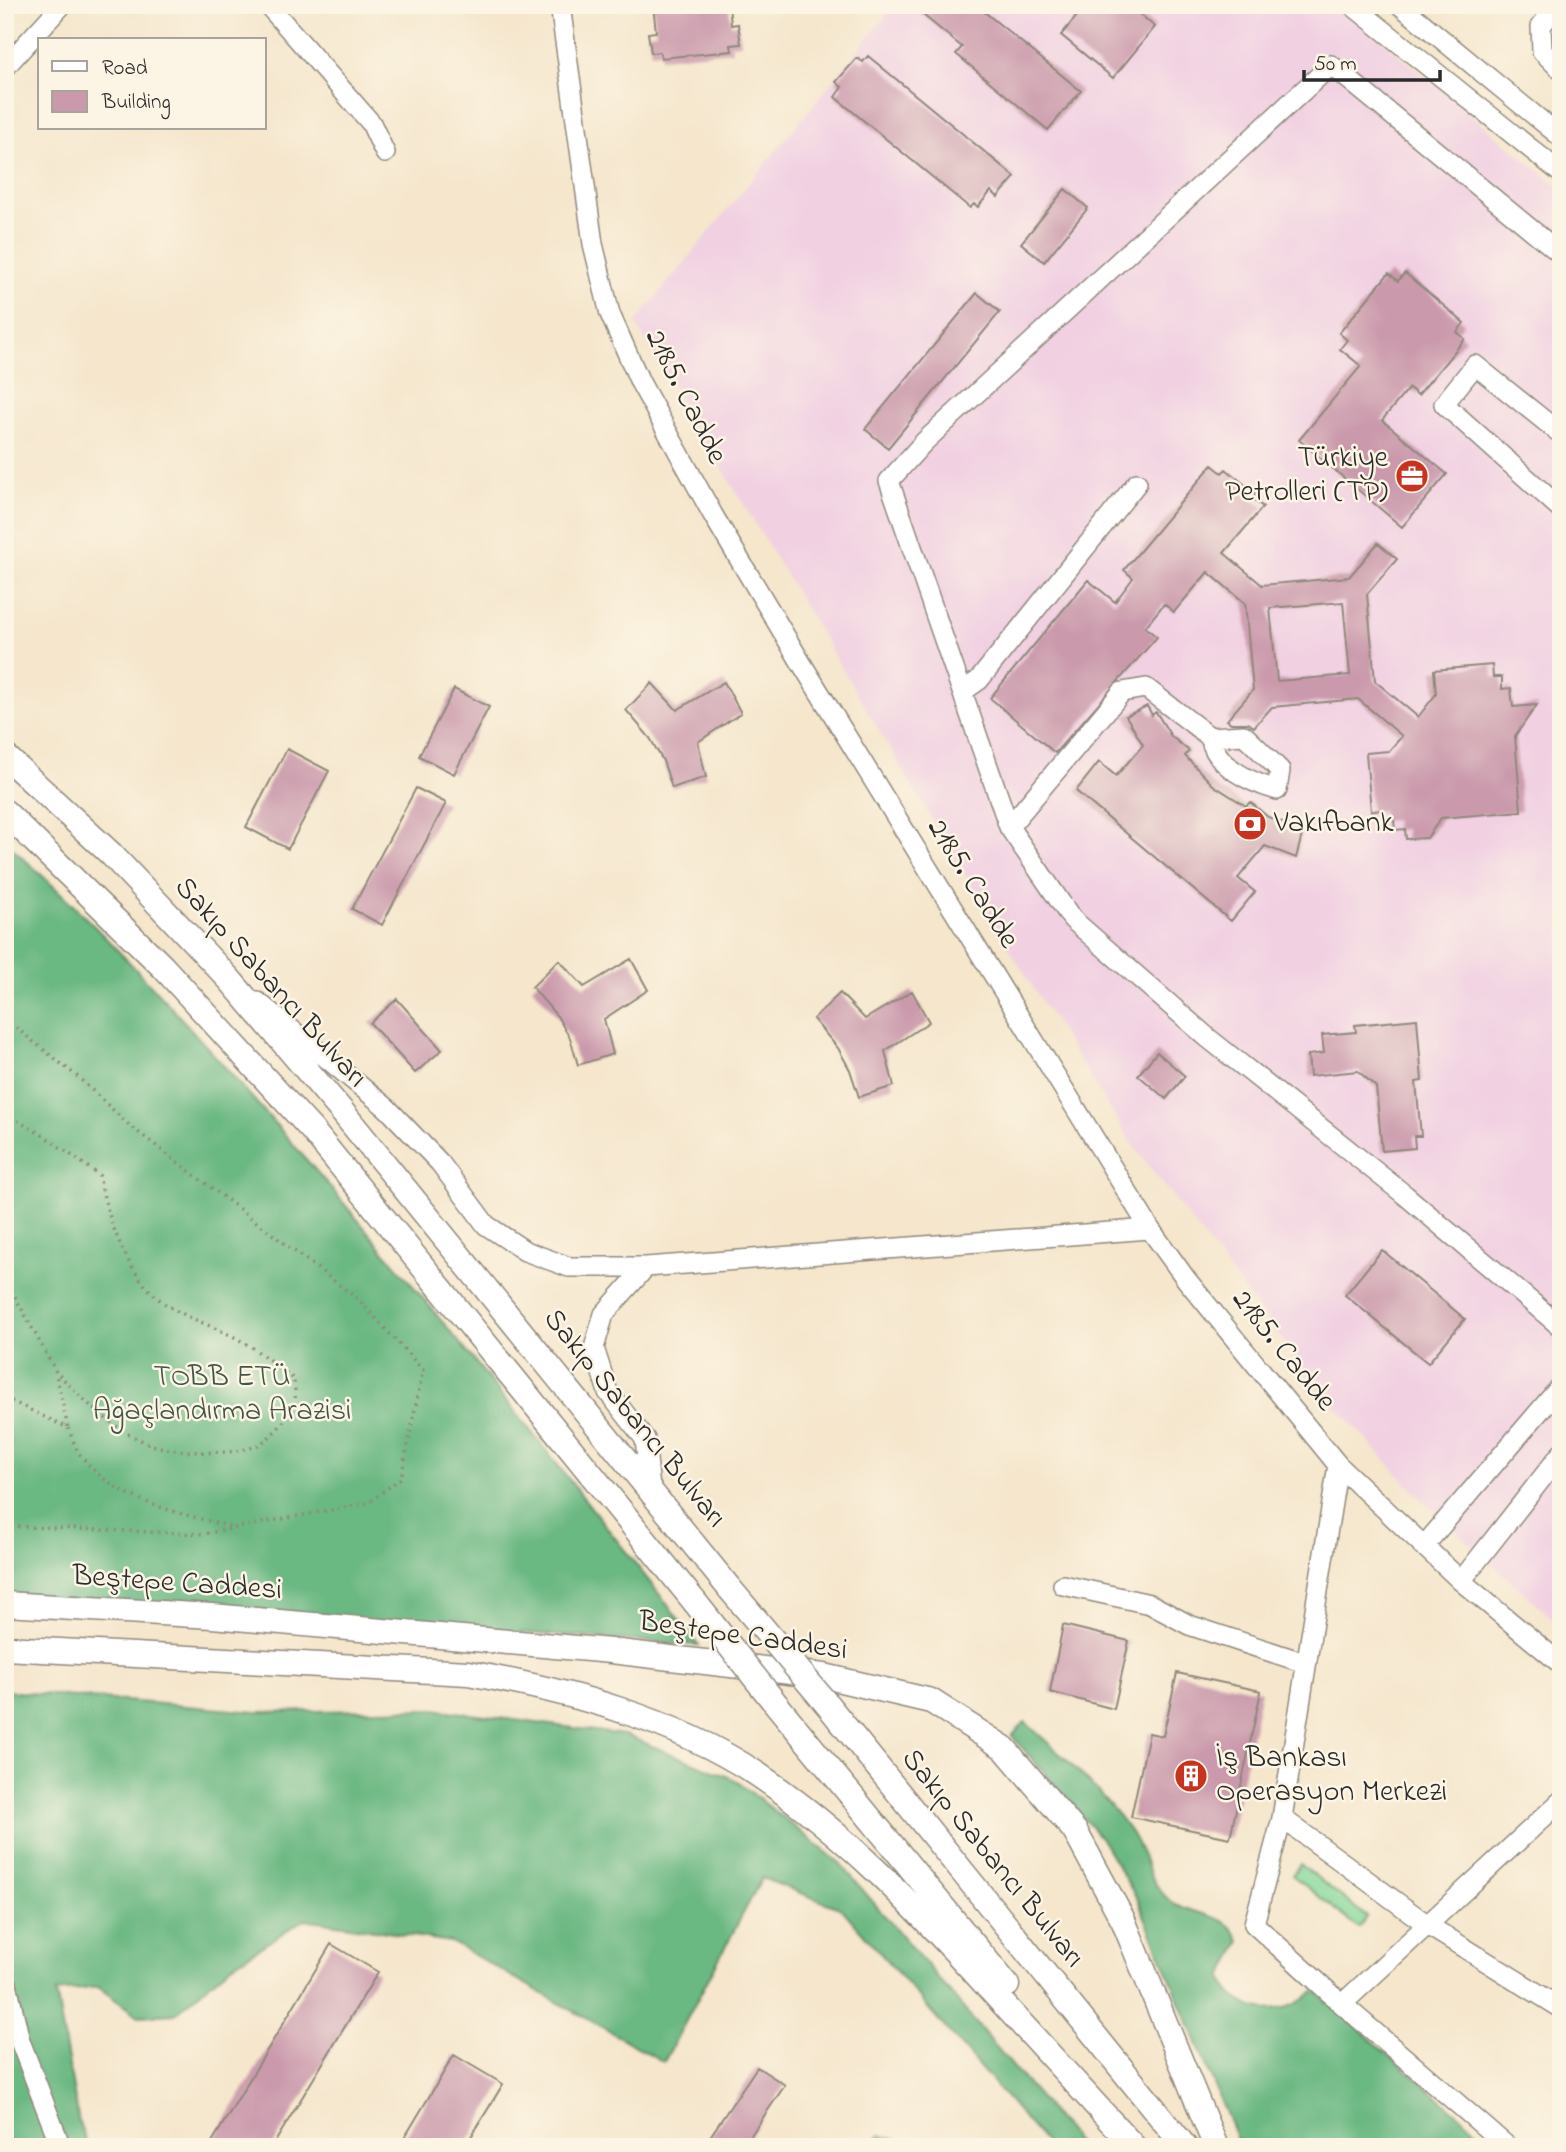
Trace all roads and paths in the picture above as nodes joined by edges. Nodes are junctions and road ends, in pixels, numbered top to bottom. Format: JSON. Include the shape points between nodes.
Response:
{"nodes":[{"id":1,"x":62,"y":5,"type":"edge"},
{"id":2,"x":268,"y":5,"type":"edge"},
{"id":3,"x":560,"y":5,"type":"edge"},
{"id":4,"x":1352,"y":5,"type":"edge"},
{"id":5,"x":1400,"y":5,"type":"edge"},
{"id":6,"x":1557,"y":5,"type":"edge"},
{"id":7,"x":5,"y":67,"type":"edge"},
{"id":8,"x":1561,"y":70,"type":"edge"},
{"id":9,"x":1561,"y":137,"type":"edge"},
{"id":10,"x":385,"y":153,"type":"dead end"},
{"id":11,"x":1561,"y":173,"type":"edge"},
{"id":12,"x":1561,"y":254,"type":"edge"},
{"id":13,"x":1561,"y":434,"type":"edge"},
{"id":14,"x":1137,"y":483,"type":"dead end"},
{"id":15,"x":1561,"y":509,"type":"edge"},
{"id":16,"x":962,"y":692,"type":"junction"},
{"id":17,"x":1210,"y":737,"type":"dead end"},
{"id":18,"x":5,"y":756,"type":"edge"},
{"id":19,"x":5,"y":812,"type":"edge"},
{"id":20,"x":1009,"y":827,"type":"junction"},
{"id":21,"x":230,"y":980,"type":"junction"},
{"id":22,"x":5,"y":1019,"type":"edge"},
{"id":23,"x":5,"y":1114,"type":"edge"},
{"id":24,"x":1150,"y":1230,"type":"junction"},
{"id":25,"x":646,"y":1267,"type":"junction"},
{"id":26,"x":5,"y":1278,"type":"edge"},
{"id":27,"x":1561,"y":1327,"type":"edge"},
{"id":28,"x":55,"y":1370,"type":"junction"},
{"id":29,"x":1561,"y":1386,"type":"edge"},
{"id":30,"x":5,"y":1398,"type":"edge"},
{"id":31,"x":68,"y":1428,"type":"junction"},
{"id":32,"x":1561,"y":1454,"type":"edge"},
{"id":33,"x":1338,"y":1465,"type":"junction"},
{"id":34,"x":650,"y":1488,"type":"junction"},
{"id":35,"x":5,"y":1526,"type":"edge"},
{"id":36,"x":235,"y":1528,"type":"junction"},
{"id":37,"x":1423,"y":1547,"type":"junction"},
{"id":38,"x":1461,"y":1581,"type":"junction"},
{"id":39,"x":1063,"y":1585,"type":"dead end"},
{"id":40,"x":5,"y":1604,"type":"edge"},
{"id":41,"x":5,"y":1648,"type":"edge"},
{"id":42,"x":1305,"y":1663,"type":"junction"},
{"id":43,"x":1561,"y":1664,"type":"edge"},
{"id":44,"x":1561,"y":1801,"type":"edge"},
{"id":45,"x":1282,"y":1818,"type":"junction"},
{"id":46,"x":1429,"y":1926,"type":"junction"},
{"id":47,"x":5,"y":1975,"type":"edge"},
{"id":48,"x":1342,"y":2004,"type":"junction"},
{"id":49,"x":1561,"y":2008,"type":"edge"},
{"id":50,"x":61,"y":2147,"type":"edge"},
{"id":51,"x":1134,"y":2147,"type":"edge"},
{"id":52,"x":1140,"y":2147,"type":"edge"},
{"id":53,"x":1185,"y":2147,"type":"edge"},
{"id":54,"x":1216,"y":2147,"type":"edge"},
{"id":55,"x":1508,"y":2147,"type":"edge"}],
"edges":[{"from":1,"to":7,"type":"street"},
{"from":2,"to":10,"type":"street","via":[[371,123]]},
{"from":3,"to":24,"type":"street","name":"2185. Cadde","via":[[593,244],[610,314],[640,382],[800,661]]},
{"from":4,"to":11,"type":"street"},
{"from":5,"to":9,"type":"street"},
{"from":6,"to":8,"type":"street","via":[[1541,26],[1542,51]]},
{"from":12,"to":16,"type":"street","via":[[1331,65],[923,442],[889,481]]},
{"from":13,"to":15,"type":"street","via":[[1475,365],[1444,404]]},
{"from":14,"to":16,"type":"street","via":[[979,680]]},
{"from":16,"to":20,"type":"street"},
{"from":17,"to":20,"type":"street","via":[[1146,688],[1122,692]]},
{"from":18,"to":21,"type":"main road","name":"Sakıp Sabancı Bulvarı","via":[[111,855]]},
{"from":19,"to":52,"type":"main road","bridge":true,"via":[[163,967],[312,1130]]},
{"from":20,"to":27,"type":"street","via":[[1072,919],[1208,1038]]},
{"from":21,"to":25,"type":"street","via":[[387,1108],[440,1163],[486,1225],[525,1251],[569,1267]]},
{"from":21,"to":34,"type":"main road","name":"Sakıp Sabancı Bulvarı"},
{"from":22,"to":36,"type":"path","via":[[130,1126],[359,1300],[423,1370],[401,1478],[368,1503]]},
{"from":23,"to":28,"type":"path","via":[[99,1175],[117,1232],[144,1283],[162,1302],[238,1339],[294,1379],[295,1403],[279,1427],[257,1445],[188,1453],[148,1443],[116,1426]]},
{"from":24,"to":25,"type":"street"},
{"from":24,"to":33,"type":"street","name":"2185. Cadde"},
{"from":25,"to":34,"type":"street","via":[[604,1314],[594,1348],[608,1392],[645,1439]]},
{"from":26,"to":28,"type":"path"},
{"from":28,"to":31,"type":"path"},
{"from":29,"to":37,"type":"street"},
{"from":30,"to":31,"type":"path"},
{"from":31,"to":36,"type":"path","via":[[80,1456],[108,1484],[149,1503]]},
{"from":32,"to":38,"type":"street"},
{"from":33,"to":37,"type":"street","name":"2185. Cadde"},
{"from":33,"to":42,"type":"street"},
{"from":34,"to":53,"type":"main road","name":"Sakıp Sabancı Bulvarı","bridge":true},
{"from":35,"to":36,"type":"path","via":[[203,1534]]},
{"from":37,"to":38,"type":"street","name":"2185. Cadde"},
{"from":38,"to":43,"type":"street","name":"2185. Cadde"},
{"from":39,"to":42,"type":"street","via":[[1150,1604],[1189,1625]]},
{"from":40,"to":54,"type":"main road","name":"Beştepe Caddesi","via":[[212,1616],[625,1652],[824,1676],[931,1701],[1004,1748],[1075,1831],[1123,1920]]},
{"from":41,"to":51,"type":"main road","via":[[468,1673],[530,1684],[648,1719],[756,1774],[824,1824],[932,1926]]},
{"from":42,"to":45,"type":"street"},
{"from":44,"to":46,"type":"street"},
{"from":45,"to":46,"type":"street"},
{"from":45,"to":48,"type":"street","via":[[1254,1924]]},
{"from":46,"to":48,"type":"street"},
{"from":46,"to":49,"type":"street"},
{"from":47,"to":50,"type":"street","via":[[20,2041]]},
{"from":48,"to":55,"type":"street"}]}
